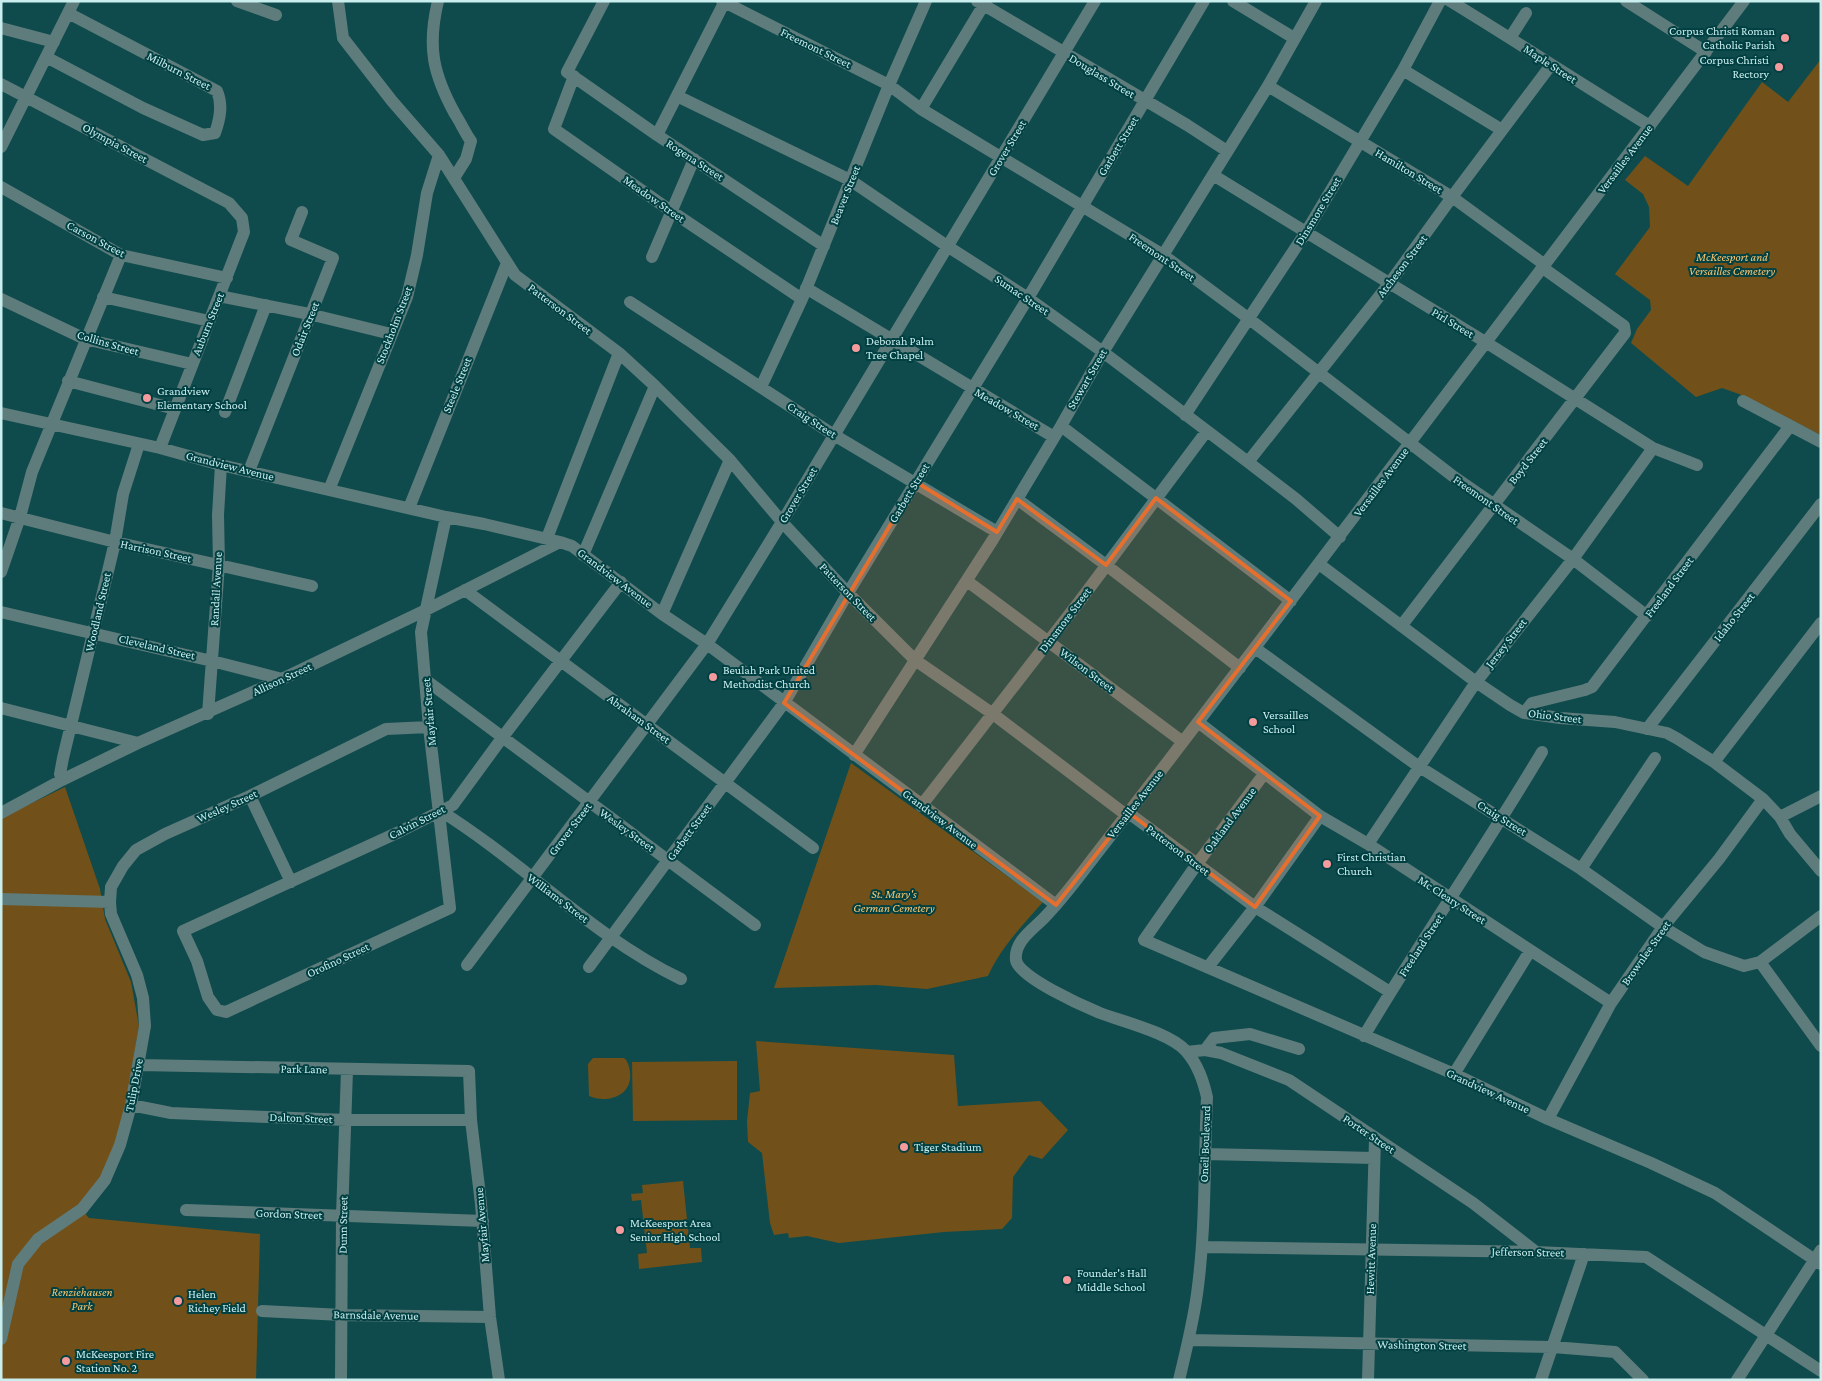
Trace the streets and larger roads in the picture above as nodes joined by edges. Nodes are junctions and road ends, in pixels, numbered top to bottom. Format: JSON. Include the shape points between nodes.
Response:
{"nodes":[{"id":1,"x":74,"y":1,"type":"edge"},
{"id":2,"x":236,"y":1,"type":"edge"},
{"id":3,"x":338,"y":1,"type":"edge"},
{"id":4,"x":438,"y":1,"type":"edge"},
{"id":5,"x":604,"y":1,"type":"edge"},
{"id":6,"x":926,"y":1,"type":"edge"},
{"id":7,"x":1095,"y":1,"type":"edge"},
{"id":8,"x":1204,"y":1,"type":"edge"},
{"id":9,"x":1233,"y":1,"type":"edge"},
{"id":10,"x":1316,"y":1,"type":"edge"},
{"id":11,"x":1440,"y":1,"type":"edge"},
{"id":12,"x":1450,"y":1,"type":"edge"},
{"id":13,"x":1626,"y":1,"type":"edge"},
{"id":14,"x":1744,"y":1,"type":"edge"},
{"id":15,"x":724,"y":2,"type":"edge"},
{"id":16,"x":982,"y":2,"type":"edge"},
{"id":17,"x":68,"y":13,"type":"junction"},
{"id":18,"x":1526,"y":13,"type":"dead end"},
{"id":19,"x":276,"y":15,"type":"dead end"},
{"id":20,"x":1,"y":28,"type":"edge"},
{"id":21,"x":1294,"y":38,"type":"junction"},
{"id":22,"x":1510,"y":38,"type":"junction"},
{"id":23,"x":54,"y":42,"type":"junction"},
{"id":24,"x":1706,"y":52,"type":"junction"},
{"id":25,"x":1063,"y":53,"type":"junction"},
{"id":26,"x":46,"y":57,"type":"junction"},
{"id":27,"x":1551,"y":66,"type":"junction"},
{"id":28,"x":1403,"y":70,"type":"junction"},
{"id":29,"x":571,"y":74,"type":"junction"},
{"id":30,"x":1,"y":84,"type":"edge"},
{"id":31,"x":889,"y":85,"type":"junction"},
{"id":32,"x":1268,"y":86,"type":"junction"},
{"id":33,"x":27,"y":96,"type":"junction"},
{"id":34,"x":677,"y":96,"type":"junction"},
{"id":35,"x":1145,"y":102,"type":"junction"},
{"id":36,"x":921,"y":109,"type":"junction"},
{"id":37,"x":1650,"y":126,"type":"junction"},
{"id":38,"x":1502,"y":130,"type":"junction"},
{"id":39,"x":657,"y":135,"type":"junction"},
{"id":40,"x":1360,"y":141,"type":"junction"},
{"id":41,"x":1,"y":147,"type":"edge"},
{"id":42,"x":1227,"y":151,"type":"junction"},
{"id":43,"x":440,"y":155,"type":"junction"},
{"id":44,"x":1002,"y":156,"type":"junction"},
{"id":45,"x":694,"y":160,"type":"junction"},
{"id":46,"x":1213,"y":175,"type":"junction"},
{"id":47,"x":454,"y":178,"type":"junction"},
{"id":48,"x":850,"y":180,"type":"junction"},
{"id":49,"x":1,"y":187,"type":"edge"},
{"id":50,"x":1452,"y":197,"type":"junction"},
{"id":51,"x":229,"y":203,"type":"joint"},
{"id":52,"x":1082,"y":205,"type":"junction"},
{"id":53,"x":672,"y":211,"type":"junction"},
{"id":54,"x":302,"y":212,"type":"dead end"},
{"id":55,"x":1306,"y":232,"type":"junction"},
{"id":56,"x":824,"y":246,"type":"junction"},
{"id":57,"x":947,"y":246,"type":"junction"},
{"id":58,"x":121,"y":255,"type":"junction"},
{"id":59,"x":1163,"y":255,"type":"junction"},
{"id":60,"x":652,"y":257,"type":"dead end"},
{"id":61,"x":507,"y":262,"type":"junction"},
{"id":62,"x":1544,"y":266,"type":"junction"},
{"id":63,"x":226,"y":278,"type":"junction"},
{"id":64,"x":1389,"y":284,"type":"junction"},
{"id":65,"x":804,"y":293,"type":"junction"},
{"id":66,"x":219,"y":296,"type":"junction"},
{"id":67,"x":103,"y":297,"type":"junction"},
{"id":68,"x":1028,"y":298,"type":"junction"},
{"id":69,"x":1,"y":299,"type":"edge"},
{"id":70,"x":630,"y":302,"type":"dead end"},
{"id":71,"x":1592,"y":303,"type":"joint"},
{"id":72,"x":266,"y":306,"type":"junction"},
{"id":73,"x":310,"y":314,"type":"junction"},
{"id":74,"x":1248,"y":318,"type":"junction"},
{"id":75,"x":209,"y":321,"type":"junction"},
{"id":76,"x":391,"y":334,"type":"junction"},
{"id":77,"x":892,"y":338,"type":"junction"},
{"id":78,"x":85,"y":339,"type":"junction"},
{"id":79,"x":1487,"y":343,"type":"junction"},
{"id":80,"x":1102,"y":352,"type":"junction"},
{"id":81,"x":619,"y":353,"type":"junction"},
{"id":82,"x":192,"y":364,"type":"junction"},
{"id":83,"x":1318,"y":374,"type":"junction"},
{"id":84,"x":68,"y":381,"type":"junction"},
{"id":85,"x":655,"y":386,"type":"junction"},
{"id":86,"x":762,"y":387,"type":"junction"},
{"id":87,"x":972,"y":388,"type":"junction"},
{"id":88,"x":1576,"y":400,"type":"junction"},
{"id":89,"x":1742,"y":401,"type":"dead end"},
{"id":90,"x":175,"y":409,"type":"junction"},
{"id":91,"x":225,"y":412,"type":"dead end"},
{"id":92,"x":1,"y":413,"type":"edge"},
{"id":93,"x":1185,"y":414,"type":"junction"},
{"id":94,"x":52,"y":424,"type":"junction"},
{"id":95,"x":1790,"y":426,"type":"junction"},
{"id":96,"x":1058,"y":431,"type":"junction"},
{"id":97,"x":1206,"y":432,"type":"junction"},
{"id":98,"x":834,"y":434,"type":"junction"},
{"id":99,"x":1821,"y":442,"type":"edge"},
{"id":100,"x":139,"y":444,"type":"junction"},
{"id":101,"x":1410,"y":444,"type":"junction"},
{"id":102,"x":160,"y":448,"type":"junction"},
{"id":103,"x":1653,"y":448,"type":"junction"},
{"id":104,"x":730,"y":460,"type":"junction"},
{"id":105,"x":1248,"y":462,"type":"junction"},
{"id":106,"x":221,"y":465,"type":"junction"},
{"id":107,"x":1697,"y":465,"type":"dead end"},
{"id":108,"x":249,"y":471,"type":"junction"},
{"id":109,"x":916,"y":482,"type":"junction"},
{"id":110,"x":329,"y":490,"type":"junction"},
{"id":111,"x":1156,"y":498,"type":"junction"},
{"id":112,"x":1017,"y":499,"type":"junction"},
{"id":113,"x":1821,"y":504,"type":"edge"},
{"id":114,"x":1494,"y":506,"type":"junction"},
{"id":115,"x":409,"y":508,"type":"junction"},
{"id":116,"x":1,"y":513,"type":"edge"},
{"id":117,"x":20,"y":517,"type":"junction"},
{"id":118,"x":446,"y":517,"type":"junction"},
{"id":119,"x":782,"y":522,"type":"junction"},
{"id":120,"x":998,"y":532,"type":"junction"},
{"id":121,"x":1340,"y":537,"type":"junction"},
{"id":122,"x":547,"y":538,"type":"junction"},
{"id":123,"x":115,"y":542,"type":"junction"},
{"id":124,"x":560,"y":542,"type":"junction"},
{"id":125,"x":583,"y":555,"type":"junction"},
{"id":126,"x":1573,"y":559,"type":"junction"},
{"id":127,"x":219,"y":564,"type":"junction"},
{"id":128,"x":1319,"y":564,"type":"junction"},
{"id":129,"x":1106,"y":565,"type":"junction"},
{"id":130,"x":1,"y":572,"type":"edge"},
{"id":131,"x":967,"y":581,"type":"junction"},
{"id":132,"x":621,"y":582,"type":"junction"},
{"id":133,"x":312,"y":586,"type":"dead end"},
{"id":134,"x":465,"y":590,"type":"junction"},
{"id":135,"x":848,"y":593,"type":"junction"},
{"id":136,"x":1291,"y":601,"type":"junction"},
{"id":137,"x":426,"y":610,"type":"junction"},
{"id":138,"x":1,"y":612,"type":"edge"},
{"id":139,"x":662,"y":614,"type":"junction"},
{"id":140,"x":1647,"y":616,"type":"junction"},
{"id":141,"x":1821,"y":623,"type":"edge"},
{"id":142,"x":1402,"y":624,"type":"junction"},
{"id":143,"x":94,"y":632,"type":"junction"},
{"id":144,"x":1049,"y":641,"type":"junction"},
{"id":145,"x":706,"y":644,"type":"junction"},
{"id":146,"x":1255,"y":648,"type":"junction"},
{"id":147,"x":915,"y":660,"type":"junction"},
{"id":148,"x":212,"y":661,"type":"junction"},
{"id":149,"x":560,"y":661,"type":"junction"},
{"id":150,"x":1240,"y":668,"type":"junction"},
{"id":151,"x":282,"y":680,"type":"junction"},
{"id":152,"x":427,"y":681,"type":"junction"},
{"id":153,"x":1476,"y":682,"type":"junction"},
{"id":154,"x":784,"y":704,"type":"junction"},
{"id":155,"x":1,"y":708,"type":"edge"},
{"id":156,"x":1524,"y":713,"type":"junction"},
{"id":157,"x":208,"y":714,"type":"junction"},
{"id":158,"x":993,"y":714,"type":"junction"},
{"id":159,"x":1198,"y":722,"type":"junction"},
{"id":160,"x":647,"y":724,"type":"junction"},
{"id":161,"x":70,"y":725,"type":"junction"},
{"id":162,"x":430,"y":727,"type":"junction"},
{"id":163,"x":1647,"y":729,"type":"junction"},
{"id":164,"x":502,"y":738,"type":"junction"},
{"id":165,"x":1183,"y":742,"type":"junction"},
{"id":166,"x":138,"y":743,"type":"junction"},
{"id":167,"x":1542,"y":752,"type":"dead end"},
{"id":168,"x":854,"y":755,"type":"junction"},
{"id":169,"x":1655,"y":758,"type":"dead end"},
{"id":170,"x":1714,"y":762,"type":"junction"},
{"id":171,"x":1418,"y":766,"type":"junction"},
{"id":172,"x":1264,"y":774,"type":"junction"},
{"id":173,"x":62,"y":780,"type":"junction"},
{"id":174,"x":726,"y":782,"type":"junction"},
{"id":175,"x":250,"y":796,"type":"junction"},
{"id":176,"x":1821,"y":796,"type":"edge"},
{"id":177,"x":1763,"y":799,"type":"junction"},
{"id":178,"x":590,"y":802,"type":"junction"},
{"id":179,"x":922,"y":806,"type":"junction"},
{"id":180,"x":439,"y":810,"type":"junction"},
{"id":181,"x":3,"y":811,"type":"edge"},
{"id":182,"x":1128,"y":814,"type":"junction"},
{"id":183,"x":1320,"y":816,"type":"junction"},
{"id":184,"x":1780,"y":817,"type":"junction"},
{"id":185,"x":1502,"y":818,"type":"junction"},
{"id":186,"x":1368,"y":844,"type":"junction"},
{"id":187,"x":813,"y":848,"type":"dead end"},
{"id":188,"x":669,"y":860,"type":"junction"},
{"id":189,"x":1197,"y":864,"type":"junction"},
{"id":190,"x":1581,"y":869,"type":"junction"},
{"id":191,"x":1821,"y":871,"type":"edge"},
{"id":192,"x":533,"y":879,"type":"junction"},
{"id":193,"x":291,"y":882,"type":"junction"},
{"id":194,"x":1,"y":899,"type":"edge"},
{"id":195,"x":1450,"y":899,"type":"junction"},
{"id":196,"x":110,"y":902,"type":"junction"},
{"id":197,"x":1056,"y":905,"type":"junction"},
{"id":198,"x":1255,"y":906,"type":"junction"},
{"id":199,"x":450,"y":908,"type":"joint"},
{"id":200,"x":1821,"y":916,"type":"edge"},
{"id":201,"x":755,"y":925,"type":"dead end"},
{"id":202,"x":1663,"y":927,"type":"junction"},
{"id":203,"x":611,"y":938,"type":"junction"},
{"id":204,"x":1144,"y":940,"type":"joint"},
{"id":205,"x":1530,"y":951,"type":"junction"},
{"id":206,"x":1015,"y":958,"type":"joint"},
{"id":207,"x":1760,"y":962,"type":"junction"},
{"id":208,"x":467,"y":965,"type":"dead end"},
{"id":209,"x":589,"y":967,"type":"dead end"},
{"id":210,"x":1208,"y":967,"type":"junction"},
{"id":211,"x":681,"y":979,"type":"dead end"},
{"id":212,"x":1390,"y":992,"type":"junction"},
{"id":213,"x":1611,"y":1003,"type":"junction"},
{"id":214,"x":226,"y":1012,"type":"joint"},
{"id":215,"x":1364,"y":1036,"type":"junction"},
{"id":216,"x":1821,"y":1046,"type":"edge"},
{"id":217,"x":1299,"y":1049,"type":"dead end"},
{"id":218,"x":1205,"y":1050,"type":"junction"},
{"id":219,"x":1187,"y":1052,"type":"junction"},
{"id":220,"x":139,"y":1065,"type":"junction"},
{"id":221,"x":347,"y":1070,"type":"junction"},
{"id":222,"x":469,"y":1071,"type":"joint"},
{"id":223,"x":1454,"y":1074,"type":"junction"},
{"id":224,"x":131,"y":1105,"type":"junction"},
{"id":225,"x":1548,"y":1119,"type":"junction"},
{"id":226,"x":346,"y":1120,"type":"junction"},
{"id":227,"x":471,"y":1120,"type":"junction"},
{"id":228,"x":1375,"y":1139,"type":"junction"},
{"id":229,"x":1205,"y":1154,"type":"junction"},
{"id":230,"x":1374,"y":1158,"type":"junction"},
{"id":231,"x":186,"y":1210,"type":"dead end"},
{"id":232,"x":342,"y":1216,"type":"junction"},
{"id":233,"x":483,"y":1221,"type":"junction"},
{"id":234,"x":1202,"y":1247,"type":"junction"},
{"id":235,"x":1371,"y":1250,"type":"junction"},
{"id":236,"x":1536,"y":1252,"type":"junction"},
{"id":237,"x":1584,"y":1254,"type":"junction"},
{"id":238,"x":1819,"y":1258,"type":"edge"},
{"id":239,"x":262,"y":1311,"type":"dead end"},
{"id":240,"x":342,"y":1315,"type":"junction"},
{"id":241,"x":490,"y":1317,"type":"junction"},
{"id":242,"x":1766,"y":1336,"type":"junction"},
{"id":243,"x":1,"y":1339,"type":"edge"},
{"id":244,"x":1189,"y":1340,"type":"junction"},
{"id":245,"x":1369,"y":1344,"type":"junction"},
{"id":246,"x":1553,"y":1347,"type":"junction"},
{"id":247,"x":1821,"y":1371,"type":"edge"},
{"id":248,"x":341,"y":1380,"type":"edge"},
{"id":249,"x":499,"y":1380,"type":"edge"},
{"id":250,"x":1179,"y":1380,"type":"edge"},
{"id":251,"x":1368,"y":1380,"type":"edge"},
{"id":252,"x":1541,"y":1380,"type":"edge"},
{"id":253,"x":1643,"y":1380,"type":"edge"},
{"id":254,"x":1737,"y":1380,"type":"edge"}],
"edges":[{"from":1,"to":17,"type":"street"},
{"from":2,"to":19,"type":"street"},
{"from":3,"to":43,"type":"street","name":"Patterson Street","via":[[343,38]]},
{"from":4,"to":47,"type":"street","via":[[432,43],[437,75],[472,141]]},
{"from":5,"to":29,"type":"street"},
{"from":6,"to":31,"type":"street","name":"Beaver Street"},
{"from":7,"to":25,"type":"street","name":"Grover Street"},
{"from":8,"to":35,"type":"street","name":"Garbett Street"},
{"from":9,"to":21,"type":"street"},
{"from":10,"to":21,"type":"street","name":"Stewart Street"},
{"from":11,"to":28,"type":"street","name":"Dinsmore Street"},
{"from":12,"to":22,"type":"street","name":"Maple Street"},
{"from":13,"to":24,"type":"street"},
{"from":14,"to":24,"type":"street","name":"Versailles Avenue"},
{"from":15,"to":31,"type":"street","name":"Freemont Street"},
{"from":15,"to":34,"type":"street"},
{"from":16,"to":25,"type":"street","name":"Douglass Street"},
{"from":16,"to":36,"type":"street"},
{"from":17,"to":23,"type":"street"},
{"from":17,"to":26,"type":"street","name":"Milburn Street","via":[[217,90],[221,101],[215,133],[202,135]]},
{"from":18,"to":22,"type":"street"},
{"from":20,"to":23,"type":"street"},
{"from":21,"to":32,"type":"street","name":"Stewart Street"},
{"from":22,"to":27,"type":"street","name":"Maple Street"},
{"from":23,"to":26,"type":"street"},
{"from":24,"to":37,"type":"street","name":"Versailles Avenue"},
{"from":25,"to":35,"type":"street","name":"Douglass Street"},
{"from":25,"to":44,"type":"street","name":"Grover Street"},
{"from":26,"to":33,"type":"street"},
{"from":27,"to":37,"type":"street","name":"Maple Street"},
{"from":27,"to":38,"type":"street","name":"Atcheson Street"},
{"from":28,"to":38,"type":"street"},
{"from":28,"to":40,"type":"street","name":"Dinsmore Street"},
{"from":29,"to":39,"type":"street","name":"Rogena Street"},
{"from":29,"to":53,"type":"street","name":"Meadow Street","via":[[554,129]]},
{"from":30,"to":33,"type":"street","name":"Olympia Street"},
{"from":31,"to":36,"type":"street","name":"Freemont Street"},
{"from":31,"to":48,"type":"street","name":"Beaver Street"},
{"from":32,"to":40,"type":"street","name":"Hamilton Street"},
{"from":32,"to":42,"type":"street","name":"Stewart Street"},
{"from":33,"to":41,"type":"street"},
{"from":33,"to":51,"type":"street","name":"Olympia Street"},
{"from":34,"to":39,"type":"street"},
{"from":34,"to":48,"type":"street","name":"Sumac Street"},
{"from":35,"to":42,"type":"street","name":"Douglass Street"},
{"from":35,"to":52,"type":"street","name":"Garbett Street"},
{"from":36,"to":44,"type":"street","name":"Freemont Street"},
{"from":37,"to":62,"type":"street","name":"Versailles Avenue"},
{"from":38,"to":50,"type":"street","name":"Atcheson Street"},
{"from":39,"to":45,"type":"street","name":"Rogena Street"},
{"from":40,"to":50,"type":"street","name":"Hamilton Street"},
{"from":40,"to":55,"type":"street","name":"Dinsmore Street"},
{"from":42,"to":46,"type":"street","name":"Stewart Street"},
{"from":43,"to":47,"type":"street","name":"Patterson Street"},
{"from":43,"to":76,"type":"street","name":"Stockholm Street","via":[[428,193],[406,297]]},
{"from":44,"to":52,"type":"street","name":"Freemont Street"},
{"from":44,"to":57,"type":"street","name":"Grover Street"},
{"from":45,"to":53,"type":"street"},
{"from":45,"to":56,"type":"street","name":"Rogena Street"},
{"from":46,"to":55,"type":"street","name":"Pirl Street"},
{"from":46,"to":59,"type":"street","name":"Stewart Street"},
{"from":47,"to":61,"type":"street","name":"Patterson Street"},
{"from":48,"to":56,"type":"street","name":"Beaver Street"},
{"from":48,"to":57,"type":"street","name":"Sumac Street"},
{"from":49,"to":58,"type":"street","name":"Carson Street"},
{"from":50,"to":62,"type":"street","name":"Hamilton Street"},
{"from":50,"to":64,"type":"street","name":"Atcheson Street"},
{"from":51,"to":63,"type":"street","name":"Auburn Street","via":[[242,218],[244,232]]},
{"from":52,"to":59,"type":"street","name":"Freemont Street"},
{"from":52,"to":68,"type":"street","name":"Garbett Street"},
{"from":53,"to":60,"type":"street"},
{"from":53,"to":65,"type":"street","name":"Meadow Street"},
{"from":54,"to":73,"type":"street","name":"Odair Street","via":[[291,240],[332,258]]},
{"from":55,"to":64,"type":"street","name":"Pirl Street"},
{"from":55,"to":74,"type":"street","name":"Dinsmore Street"},
{"from":56,"to":65,"type":"street","name":"Beaver Street"},
{"from":57,"to":68,"type":"street","name":"Sumac Street"},
{"from":57,"to":77,"type":"street","name":"Grover Street"},
{"from":58,"to":63,"type":"street","name":"Carson Street"},
{"from":58,"to":67,"type":"street"},
{"from":59,"to":74,"type":"street","name":"Freemont Street"},
{"from":59,"to":80,"type":"street","name":"Stewart Street"},
{"from":61,"to":81,"type":"street","name":"Patterson Street","via":[[526,284]]},
{"from":61,"to":115,"type":"street","name":"Steele Street"},
{"from":62,"to":71,"type":"street","name":"Hamilton Street"},
{"from":62,"to":79,"type":"street","name":"Versailles Avenue"},
{"from":63,"to":66,"type":"street","name":"Auburn Street"},
{"from":64,"to":79,"type":"street","name":"Pirl Street"},
{"from":64,"to":83,"type":"street","name":"Atcheson Street"},
{"from":65,"to":77,"type":"street","name":"Meadow Street"},
{"from":65,"to":86,"type":"street","name":"Beaver Street"},
{"from":66,"to":72,"type":"street"},
{"from":66,"to":75,"type":"street","name":"Auburn Street"},
{"from":67,"to":75,"type":"street"},
{"from":67,"to":78,"type":"street"},
{"from":68,"to":80,"type":"street","name":"Sumac Street"},
{"from":68,"to":87,"type":"street","name":"Garbett Street"},
{"from":69,"to":78,"type":"street","name":"Collins Street"},
{"from":70,"to":86,"type":"street","name":"Craig Street"},
{"from":71,"to":88,"type":"street","name":"Boyd Street","via":[[1624,326],[1625,333]]},
{"from":72,"to":73,"type":"street"},
{"from":72,"to":91,"type":"street"},
{"from":73,"to":76,"type":"street"},
{"from":73,"to":108,"type":"street","name":"Odair Street"},
{"from":74,"to":83,"type":"street","name":"Freemont Street"},
{"from":74,"to":93,"type":"street","name":"Dinsmore Street"},
{"from":75,"to":82,"type":"street","name":"Auburn Street"},
{"from":76,"to":110,"type":"street","name":"Stockholm Street"},
{"from":77,"to":87,"type":"street","name":"Meadow Street"},
{"from":77,"to":98,"type":"street","name":"Grover Street"},
{"from":78,"to":82,"type":"street","name":"Collins Street"},
{"from":78,"to":84,"type":"street"},
{"from":79,"to":88,"type":"street","name":"Pirl Street"},
{"from":79,"to":101,"type":"street","name":"Versailles Avenue"},
{"from":80,"to":93,"type":"street","name":"Sumac Street"},
{"from":80,"to":96,"type":"street","name":"Stewart Street"},
{"from":81,"to":85,"type":"street","name":"Patterson Street"},
{"from":81,"to":122,"type":"street"},
{"from":82,"to":90,"type":"street","name":"Auburn Street"},
{"from":83,"to":101,"type":"street","name":"Freemont Street"},
{"from":83,"to":105,"type":"street","name":"Atcheson Street"},
{"from":84,"to":90,"type":"street"},
{"from":84,"to":94,"type":"street"},
{"from":85,"to":104,"type":"street","name":"Patterson Street"},
{"from":85,"to":125,"type":"street"},
{"from":86,"to":98,"type":"street","name":"Craig Street"},
{"from":87,"to":96,"type":"street","name":"Meadow Street"},
{"from":87,"to":109,"type":"street","name":"Garbett Street"},
{"from":88,"to":103,"type":"street","name":"Pirl Street"},
{"from":88,"to":114,"type":"street","name":"Boyd Street"},
{"from":89,"to":95,"type":"street"},
{"from":90,"to":102,"type":"street","name":"Auburn Street"},
{"from":92,"to":94,"type":"street","name":"Grandview Avenue"},
{"from":93,"to":97,"type":"street","name":"Sumac Street"},
{"from":94,"to":100,"type":"street","name":"Grandview Avenue"},
{"from":94,"to":117,"type":"street","via":[[32,472]]},
{"from":95,"to":99,"type":"street"},
{"from":95,"to":140,"type":"street","name":"Freeland Street"},
{"from":96,"to":111,"type":"street","name":"Meadow Street"},
{"from":96,"to":112,"type":"street","name":"Stewart Street"},
{"from":97,"to":105,"type":"street","name":"Sumac Street"},
{"from":97,"to":111,"type":"street","name":"Dinsmore Street"},
{"from":98,"to":109,"type":"street","name":"Craig Street"},
{"from":98,"to":119,"type":"street","name":"Grover Street"},
{"from":100,"to":102,"type":"street","name":"Grandview Avenue"},
{"from":100,"to":123,"type":"street","name":"Woodland Street","via":[[123,494]]},
{"from":101,"to":114,"type":"street","name":"Freemont Street"},
{"from":101,"to":121,"type":"street","name":"Versailles Avenue"},
{"from":102,"to":106,"type":"street","name":"Grandview Avenue"},
{"from":103,"to":107,"type":"street","name":"Pirl Street"},
{"from":103,"to":126,"type":"street","name":"Jersey Street"},
{"from":104,"to":119,"type":"street","name":"Patterson Street"},
{"from":104,"to":139,"type":"street"},
{"from":105,"to":121,"type":"street","name":"Sumac Street"},
{"from":106,"to":108,"type":"street","name":"Grandview Avenue"},
{"from":106,"to":127,"type":"street","name":"Randall Avenue"},
{"from":108,"to":110,"type":"street","name":"Grandview Avenue"},
{"from":109,"to":120,"type":"street","name":"Craig Street"},
{"from":109,"to":135,"type":"street","name":"Garbett Street"},
{"from":110,"to":115,"type":"street","name":"Grandview Avenue"},
{"from":111,"to":129,"type":"street","name":"Dinsmore Street"},
{"from":111,"to":136,"type":"street","name":"Meadow Street"},
{"from":112,"to":120,"type":"street","name":"Stewart Street"},
{"from":112,"to":129,"type":"street"},
{"from":113,"to":163,"type":"street","name":"Idaho Street"},
{"from":114,"to":126,"type":"street","name":"Freemont Street"},
{"from":114,"to":142,"type":"street","name":"Boyd Street"},
{"from":115,"to":118,"type":"street","name":"Grandview Avenue"},
{"from":116,"to":117,"type":"street","name":"Harrison Street"},
{"from":117,"to":123,"type":"street","name":"Harrison Street"},
{"from":117,"to":130,"type":"street"},
{"from":118,"to":122,"type":"street","name":"Grandview Avenue"},
{"from":118,"to":137,"type":"street","name":"Mayfair Street"},
{"from":119,"to":135,"type":"street","name":"Patterson Street"},
{"from":119,"to":145,"type":"street","name":"Grover Street"},
{"from":120,"to":131,"type":"street","name":"Stewart Street"},
{"from":121,"to":128,"type":"street","name":"Versailles Avenue"},
{"from":122,"to":124,"type":"street","name":"Grandview Avenue"},
{"from":123,"to":127,"type":"street","name":"Harrison Street"},
{"from":123,"to":143,"type":"street","name":"Woodland Street"},
{"from":124,"to":125,"type":"street","name":"Grandview Avenue"},
{"from":124,"to":134,"type":"street","name":"Allison Street"},
{"from":125,"to":132,"type":"street","name":"Grandview Avenue"},
{"from":126,"to":140,"type":"street","name":"Freemont Street"},
{"from":126,"to":153,"type":"street","name":"Jersey Street"},
{"from":127,"to":133,"type":"street","name":"Harrison Street"},
{"from":127,"to":148,"type":"street","name":"Randall Avenue"},
{"from":128,"to":136,"type":"street","name":"Versailles Avenue"},
{"from":128,"to":142,"type":"street","name":"Ohio Street"},
{"from":129,"to":144,"type":"street","name":"Dinsmore Street"},
{"from":129,"to":150,"type":"street"},
{"from":131,"to":144,"type":"street","name":"Wilson Street"},
{"from":131,"to":147,"type":"street","name":"Stewart Street"},
{"from":132,"to":139,"type":"street","name":"Grandview Avenue"},
{"from":132,"to":149,"type":"street","name":"Calvin Street"},
{"from":134,"to":137,"type":"street","name":"Allison Street"},
{"from":134,"to":149,"type":"street","name":"Abraham Street"},
{"from":135,"to":147,"type":"street","name":"Patterson Street"},
{"from":135,"to":154,"type":"street","name":"Garbett Street"},
{"from":136,"to":146,"type":"street","name":"Versailles Avenue"},
{"from":137,"to":151,"type":"street","name":"Allison Street"},
{"from":137,"to":152,"type":"street","name":"Mayfair Street","via":[[421,632]]},
{"from":138,"to":143,"type":"street","name":"Cleveland Street"},
{"from":139,"to":145,"type":"street","name":"Grandview Avenue"},
{"from":140,"to":156,"type":"street","name":"Freeland Street","via":[[1592,687],[1532,704]]},
{"from":141,"to":170,"type":"street"},
{"from":142,"to":153,"type":"street","name":"Ohio Street"},
{"from":143,"to":148,"type":"street","name":"Cleveland Street"},
{"from":143,"to":161,"type":"street","name":"Woodland Street"},
{"from":144,"to":158,"type":"street","name":"Dinsmore Street"},
{"from":144,"to":165,"type":"street","name":"Wilson Street"},
{"from":145,"to":154,"type":"street","name":"Grandview Avenue"},
{"from":145,"to":160,"type":"street","name":"Grover Street"},
{"from":146,"to":150,"type":"street","name":"Versailles Avenue"},
{"from":146,"to":171,"type":"street","name":"Craig Street"},
{"from":147,"to":158,"type":"street","name":"Patterson Street"},
{"from":147,"to":168,"type":"street","name":"Stewart Street"},
{"from":148,"to":151,"type":"street","name":"Cleveland Street"},
{"from":148,"to":157,"type":"street","name":"Randall Avenue"},
{"from":149,"to":160,"type":"street","name":"Abraham Street"},
{"from":149,"to":164,"type":"street","name":"Calvin Street"},
{"from":150,"to":159,"type":"street","name":"Versailles Avenue"},
{"from":151,"to":157,"type":"street","name":"Allison Street"},
{"from":152,"to":162,"type":"street","name":"Mayfair Street"},
{"from":152,"to":164,"type":"street","name":"Wesley Street"},
{"from":153,"to":156,"type":"street","name":"Ohio Street"},
{"from":153,"to":171,"type":"street","name":"Jersey Street"},
{"from":154,"to":168,"type":"street","name":"Grandview Avenue"},
{"from":154,"to":174,"type":"street","name":"Garbett Street"},
{"from":155,"to":161,"type":"street"},
{"from":156,"to":163,"type":"street","name":"Ohio Street","via":[[1615,722]]},
{"from":157,"to":166,"type":"street","name":"Allison Street"},
{"from":158,"to":179,"type":"street","name":"Dinsmore Street"},
{"from":158,"to":182,"type":"street","name":"Patterson Street"},
{"from":159,"to":165,"type":"street","name":"Versailles Avenue"},
{"from":159,"to":172,"type":"street","name":"Mc Cleary Street"},
{"from":160,"to":174,"type":"street","name":"Abraham Street"},
{"from":160,"to":178,"type":"street","name":"Grover Street"},
{"from":161,"to":166,"type":"street"},
{"from":161,"to":173,"type":"street","name":"Woodland Street","via":[[60,774]]},
{"from":162,"to":175,"type":"street","name":"Wesley Street","via":[[386,729]]},
{"from":162,"to":180,"type":"street","name":"Mayfair Street"},
{"from":163,"to":170,"type":"street","name":"Ohio Street","via":[[1667,733]]},
{"from":164,"to":178,"type":"street","name":"Wesley Street"},
{"from":164,"to":180,"type":"street","name":"Calvin Street","via":[[453,804]]},
{"from":165,"to":182,"type":"street","name":"Versailles Avenue"},
{"from":166,"to":173,"type":"street","name":"Allison Street"},
{"from":167,"to":185,"type":"street","name":"Freeland Street"},
{"from":168,"to":179,"type":"street","name":"Grandview Avenue"},
{"from":169,"to":190,"type":"street"},
{"from":170,"to":177,"type":"street","name":"Ohio Street"},
{"from":171,"to":185,"type":"street","name":"Craig Street"},
{"from":171,"to":186,"type":"street","name":"Jersey Street"},
{"from":172,"to":183,"type":"street","name":"Mc Cleary Street"},
{"from":172,"to":189,"type":"street","name":"Oakland Avenue"},
{"from":173,"to":181,"type":"street","name":"Allison Street"},
{"from":174,"to":187,"type":"street","name":"Abraham Street"},
{"from":174,"to":188,"type":"street","name":"Garbett Street"},
{"from":175,"to":193,"type":"street"},
{"from":175,"to":196,"type":"street","name":"Wesley Street","via":[[136,850],[115,878]]},
{"from":176,"to":184,"type":"street"},
{"from":177,"to":184,"type":"street","name":"Ohio Street"},
{"from":177,"to":202,"type":"street","name":"Brownlee Street"},
{"from":178,"to":188,"type":"street","name":"Wesley Street"},
{"from":178,"to":192,"type":"street","name":"Grover Street"},
{"from":179,"to":197,"type":"street","name":"Grandview Avenue"},
{"from":180,"to":192,"type":"street","name":"Williams Street"},
{"from":180,"to":193,"type":"street","name":"Calvin Street"},
{"from":180,"to":199,"type":"street","name":"Mayfair Street"},
{"from":182,"to":189,"type":"street","name":"Patterson Street"},
{"from":182,"to":197,"type":"street","name":"Versailles Avenue"},
{"from":183,"to":186,"type":"street","name":"Mc Cleary Street"},
{"from":183,"to":198,"type":"street"},
{"from":184,"to":191,"type":"street","name":"Ohio Street"},
{"from":185,"to":190,"type":"street","name":"Craig Street"},
{"from":185,"to":195,"type":"street","name":"Freeland Street"},
{"from":186,"to":195,"type":"street","name":"Mc Cleary Street"},
{"from":188,"to":201,"type":"street","name":"Wesley Street"},
{"from":188,"to":203,"type":"street","name":"Garbett Street"},
{"from":189,"to":198,"type":"street","name":"Patterson Street"},
{"from":189,"to":204,"type":"street","name":"Oakland Avenue"},
{"from":190,"to":202,"type":"street","name":"Craig Street"},
{"from":192,"to":203,"type":"street","name":"Williams Street"},
{"from":192,"to":208,"type":"street","name":"Grover Street"},
{"from":193,"to":214,"type":"street","name":"Calvin Street","via":[[183,931],[208,997],[216,1010]]},
{"from":194,"to":196,"type":"street"},
{"from":195,"to":205,"type":"street","name":"Mc Cleary Street"},
{"from":195,"to":212,"type":"street","name":"Freeland Street"},
{"from":196,"to":220,"type":"street","name":"Tulip Drive","via":[[111,914],[137,975],[143,998],[145,1026]]},
{"from":197,"to":206,"type":"street","name":"Versailles Avenue","via":[[1021,941]]},
{"from":198,"to":210,"type":"street"},
{"from":198,"to":212,"type":"street","name":"Patterson Street"},
{"from":199,"to":214,"type":"street","name":"Orofino Street"},
{"from":200,"to":207,"type":"street"},
{"from":202,"to":207,"type":"street","name":"Craig Street","via":[[1704,952],[1744,966]]},
{"from":202,"to":213,"type":"street","name":"Brownlee Street"},
{"from":203,"to":209,"type":"street","name":"Garbett Street"},
{"from":203,"to":211,"type":"street","name":"Williams Street"},
{"from":204,"to":210,"type":"street","name":"Grandview Avenue"},
{"from":205,"to":213,"type":"street","name":"Mc Cleary Street"},
{"from":205,"to":223,"type":"street"},
{"from":206,"to":219,"type":"street","name":"Oneil Boulevard","via":[[1018,968],[1030,978],[1096,1012],[1165,1037]]},
{"from":207,"to":216,"type":"street"},
{"from":210,"to":215,"type":"street","name":"Grandview Avenue"},
{"from":212,"to":215,"type":"street","name":"Freeland Street"},
{"from":213,"to":225,"type":"street","name":"Brownlee Street"},
{"from":215,"to":223,"type":"street","name":"Grandview Avenue"},
{"from":217,"to":218,"type":"street","via":[[1250,1034],[1214,1038]]},
{"from":218,"to":219,"type":"street","name":"Porter Street"},
{"from":218,"to":228,"type":"street","name":"Porter Street","via":[[1221,1053],[1288,1080]]},
{"from":219,"to":229,"type":"street","name":"Oneil Boulevard","via":[[1201,1073],[1207,1097]]},
{"from":220,"to":221,"type":"street","name":"Park Lane"},
{"from":220,"to":224,"type":"street","name":"Tulip Drive"},
{"from":221,"to":222,"type":"street","name":"Park Lane"},
{"from":221,"to":226,"type":"street","name":"Dunn Street"},
{"from":222,"to":227,"type":"street","name":"Mayfair Avenue"},
{"from":223,"to":225,"type":"street","name":"Grandview Avenue"},
{"from":224,"to":226,"type":"street","name":"Dalton Street","via":[[171,1113]]},
{"from":224,"to":243,"type":"street","name":"Tulip Drive","via":[[120,1145],[105,1180],[82,1208],[38,1239],[18,1264]]},
{"from":225,"to":238,"type":"street","name":"Grandview Avenue","via":[[1716,1193]]},
{"from":226,"to":227,"type":"street","name":"Dalton Street"},
{"from":226,"to":232,"type":"street","name":"Dunn Street"},
{"from":227,"to":233,"type":"street","name":"Mayfair Avenue"},
{"from":228,"to":230,"type":"street","name":"Hewitt Avenue"},
{"from":228,"to":236,"type":"street","name":"Porter Street","via":[[1473,1203]]},
{"from":229,"to":230,"type":"street"},
{"from":229,"to":234,"type":"street","name":"Oneil Boulevard"},
{"from":230,"to":235,"type":"street","name":"Hewitt Avenue"},
{"from":231,"to":232,"type":"street","name":"Gordon Street"},
{"from":232,"to":233,"type":"street","name":"Gordon Street"},
{"from":232,"to":240,"type":"street","name":"Dunn Street"},
{"from":233,"to":241,"type":"street","name":"Mayfair Avenue"},
{"from":234,"to":235,"type":"street","name":"Jefferson Street"},
{"from":234,"to":244,"type":"street","name":"Oneil Boulevard"},
{"from":235,"to":236,"type":"street","name":"Jefferson Street"},
{"from":235,"to":245,"type":"street","name":"Hewitt Avenue"},
{"from":236,"to":237,"type":"street","name":"Jefferson Street"},
{"from":237,"to":242,"type":"street","name":"Jefferson Street","via":[[1646,1257]]},
{"from":237,"to":246,"type":"street"},
{"from":238,"to":242,"type":"street"},
{"from":239,"to":240,"type":"street","name":"Barnsdale Avenue"},
{"from":240,"to":241,"type":"street","name":"Barnsdale Avenue"},
{"from":240,"to":248,"type":"street","name":"Dunn Street"},
{"from":241,"to":249,"type":"street","name":"Mayfair Avenue"},
{"from":242,"to":247,"type":"street","name":"Jefferson Street"},
{"from":242,"to":254,"type":"street"},
{"from":244,"to":245,"type":"street","name":"Washington Street"},
{"from":244,"to":250,"type":"street","name":"Oneil Boulevard"},
{"from":245,"to":246,"type":"street","name":"Washington Street"},
{"from":245,"to":251,"type":"street","name":"Hewitt Avenue"},
{"from":246,"to":252,"type":"street"},
{"from":246,"to":253,"type":"street","name":"Washington Street","via":[[1615,1352]]}]}
